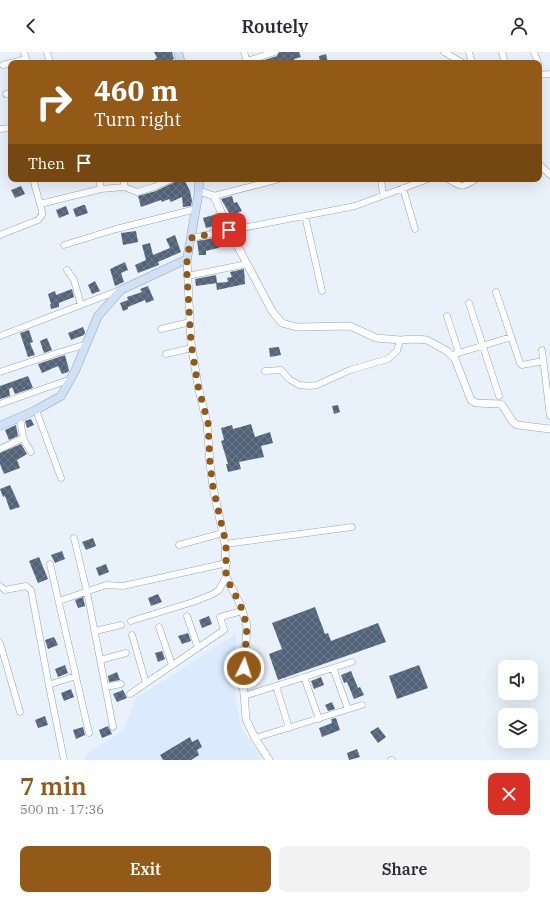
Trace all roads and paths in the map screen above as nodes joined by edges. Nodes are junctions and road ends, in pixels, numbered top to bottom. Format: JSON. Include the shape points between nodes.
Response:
{"nodes":[{"id":1,"x":275,"y":52,"type":"edge"},
{"id":2,"x":444,"y":52,"type":"edge"},
{"id":3,"x":253,"y":60,"type":"edge"},
{"id":4,"x":458,"y":60,"type":"edge"},
{"id":5,"x":8,"y":63,"type":"edge"},
{"id":6,"x":3,"y":65,"type":"dead end"},
{"id":7,"x":542,"y":167,"type":"edge"},
{"id":8,"x":550,"y":175,"type":"edge"},
{"id":9,"x":34,"y":182,"type":"edge"},
{"id":10,"x":100,"y":182,"type":"edge"},
{"id":11,"x":124,"y":182,"type":"edge"},
{"id":12,"x":164,"y":182,"type":"edge"},
{"id":13,"x":199,"y":182,"type":"edge"},
{"id":14,"x":260,"y":182,"type":"edge"},
{"id":15,"x":381,"y":182,"type":"edge"},
{"id":16,"x":420,"y":182,"type":"edge"},
{"id":17,"x":453,"y":182,"type":"edge"},
{"id":18,"x":471,"y":182,"type":"edge"},
{"id":19,"x":124,"y":187,"type":"junction"},
{"id":20,"x":403,"y":188,"type":"junction"},
{"id":21,"x":101,"y":189,"type":"junction"},
{"id":22,"x":199,"y":191,"type":"junction"},
{"id":23,"x":383,"y":195,"type":"junction"},
{"id":24,"x":214,"y":196,"type":"junction"},
{"id":25,"x":40,"y":204,"type":"junction"},
{"id":26,"x":196,"y":209,"type":"junction"},
{"id":27,"x":305,"y":216,"type":"junction"},
{"id":28,"x":415,"y":229,"type":"dead end"},
{"id":29,"x":229,"y":230,"type":"junction"},
{"id":30,"x":0,"y":235,"type":"edge"},
{"id":31,"x":191,"y":238,"type":"junction"},
{"id":32,"x":64,"y":245,"type":"dead end"},
{"id":33,"x":187,"y":259,"type":"junction"},
{"id":34,"x":247,"y":264,"type":"junction"},
{"id":35,"x":67,"y":270,"type":"dead end"},
{"id":36,"x":187,"y":276,"type":"junction"},
{"id":37,"x":121,"y":290,"type":"junction"},
{"id":38,"x":322,"y":291,"type":"dead end"},
{"id":39,"x":496,"y":292,"type":"dead end"},
{"id":40,"x":469,"y":303,"type":"dead end"},
{"id":41,"x":81,"y":305,"type":"junction"},
{"id":42,"x":447,"y":316,"type":"dead end"},
{"id":43,"x":190,"y":322,"type":"junction"},
{"id":44,"x":161,"y":329,"type":"dead end"},
{"id":45,"x":0,"y":336,"type":"edge"},
{"id":46,"x":511,"y":338,"type":"junction"},
{"id":47,"x":400,"y":340,"type":"junction"},
{"id":48,"x":87,"y":344,"type":"junction"},
{"id":49,"x":483,"y":346,"type":"junction"},
{"id":50,"x":192,"y":348,"type":"junction"},
{"id":51,"x":542,"y":350,"type":"dead end"},
{"id":52,"x":166,"y":354,"type":"dead end"},
{"id":53,"x":455,"y":354,"type":"junction"},
{"id":54,"x":543,"y":361,"type":"junction"},
{"id":55,"x":265,"y":371,"type":"dead end"},
{"id":56,"x":0,"y":372,"type":"edge"},
{"id":57,"x":70,"y":379,"type":"junction"},
{"id":58,"x":499,"y":396,"type":"dead end"},
{"id":59,"x":0,"y":404,"type":"edge"},
{"id":60,"x":36,"y":410,"type":"junction"},
{"id":61,"x":550,"y":416,"type":"edge"},
{"id":62,"x":20,"y":417,"type":"junction"},
{"id":63,"x":0,"y":426,"type":"edge"},
{"id":64,"x":550,"y":429,"type":"edge"},
{"id":65,"x":23,"y":438,"type":"junction"},
{"id":66,"x":0,"y":449,"type":"edge"},
{"id":67,"x":31,"y":452,"type":"dead end"},
{"id":68,"x":61,"y":478,"type":"dead end"},
{"id":69,"x":352,"y":527,"type":"dead end"},
{"id":70,"x":223,"y":533,"type":"junction"},
{"id":71,"x":74,"y":538,"type":"dead end"},
{"id":72,"x":226,"y":544,"type":"junction"},
{"id":73,"x":179,"y":545,"type":"dead end"},
{"id":74,"x":227,"y":563,"type":"junction"},
{"id":75,"x":50,"y":564,"type":"dead end"},
{"id":76,"x":226,"y":577,"type":"junction"},
{"id":77,"x":0,"y":586,"type":"edge"},
{"id":78,"x":87,"y":592,"type":"junction"},
{"id":79,"x":59,"y":601,"type":"junction"},
{"id":80,"x":242,"y":611,"type":"junction"},
{"id":81,"x":187,"y":616,"type":"dead end"},
{"id":82,"x":131,"y":621,"type":"dead end"},
{"id":83,"x":121,"y":625,"type":"dead end"},
{"id":84,"x":159,"y":626,"type":"dead end"},
{"id":85,"x":95,"y":631,"type":"junction"},
{"id":86,"x":132,"y":635,"type":"dead end"},
{"id":87,"x":0,"y":643,"type":"edge"},
{"id":88,"x":198,"y":648,"type":"junction"},
{"id":89,"x":126,"y":653,"type":"dead end"},
{"id":90,"x":100,"y":660,"type":"junction"},
{"id":91,"x":352,"y":662,"type":"dead end"},
{"id":92,"x":172,"y":665,"type":"junction"},
{"id":93,"x":333,"y":668,"type":"junction"},
{"id":94,"x":76,"y":676,"type":"junction"},
{"id":95,"x":304,"y":677,"type":"junction"},
{"id":96,"x":146,"y":683,"type":"junction"},
{"id":97,"x":122,"y":684,"type":"dead end"},
{"id":98,"x":50,"y":686,"type":"junction"},
{"id":99,"x":276,"y":686,"type":"junction"},
{"id":100,"x":106,"y":687,"type":"junction"},
{"id":101,"x":130,"y":694,"type":"dead end"},
{"id":102,"x":244,"y":696,"type":"junction"},
{"id":103,"x":362,"y":705,"type":"dead end"},
{"id":104,"x":348,"y":710,"type":"junction"},
{"id":105,"x":20,"y":712,"type":"dead end"},
{"id":106,"x":319,"y":718,"type":"junction"},
{"id":107,"x":113,"y":726,"type":"dead end"},
{"id":108,"x":289,"y":728,"type":"junction"},
{"id":109,"x":89,"y":733,"type":"dead end"},
{"id":110,"x":255,"y":738,"type":"junction"},
{"id":111,"x":64,"y":760,"type":"edge"},
{"id":112,"x":269,"y":760,"type":"edge"}],
"edges":[{"from":1,"to":3,"type":"street"},
{"from":2,"to":4,"type":"street"},
{"from":5,"to":6,"type":"street"},
{"from":7,"to":8,"type":"street"},
{"from":9,"to":25,"type":"street"},
{"from":10,"to":21,"type":"street"},
{"from":11,"to":19,"type":"street"},
{"from":12,"to":19,"type":"street","via":[[137,192]]},
{"from":13,"to":22,"type":"main road"},
{"from":14,"to":24,"type":"street"},
{"from":15,"to":23,"type":"street"},
{"from":16,"to":20,"type":"street"},
{"from":17,"to":18,"type":"street","via":[[460,186]]},
{"from":19,"to":21,"type":"street"},
{"from":20,"to":23,"type":"street"},
{"from":20,"to":28,"type":"street"},
{"from":21,"to":25,"type":"street"},
{"from":22,"to":24,"type":"street"},
{"from":22,"to":26,"type":"main road"},
{"from":23,"to":27,"type":"street","via":[[355,206]]},
{"from":24,"to":29,"type":"street"},
{"from":25,"to":30,"type":"street","via":[[42,215],[38,220]]},
{"from":26,"to":31,"type":"main road"},
{"from":26,"to":32,"type":"street"},
{"from":27,"to":29,"type":"street"},
{"from":27,"to":38,"type":"street"},
{"from":29,"to":31,"type":"street"},
{"from":29,"to":34,"type":"street"},
{"from":31,"to":33,"type":"main road"},
{"from":33,"to":36,"type":"street"},
{"from":33,"to":37,"type":"main road"},
{"from":34,"to":36,"type":"street"},
{"from":34,"to":47,"type":"street","via":[[272,311],[282,323],[296,327],[350,326],[376,338]]},
{"from":35,"to":41,"type":"street","via":[[74,280]]},
{"from":36,"to":43,"type":"street"},
{"from":37,"to":41,"type":"street"},
{"from":37,"to":48,"type":"main road","via":[[98,316]]},
{"from":39,"to":46,"type":"street"},
{"from":40,"to":49,"type":"street"},
{"from":41,"to":45,"type":"street"},
{"from":42,"to":53,"type":"street"},
{"from":43,"to":44,"type":"street"},
{"from":43,"to":50,"type":"street"},
{"from":46,"to":49,"type":"street"},
{"from":46,"to":54,"type":"street","via":[[522,365]]},
{"from":47,"to":53,"type":"street","via":[[428,340]]},
{"from":47,"to":55,"type":"street","via":[[397,351],[388,359],[350,370],[317,385],[304,386],[289,380],[281,370]]},
{"from":48,"to":56,"type":"street"},
{"from":48,"to":57,"type":"main road"},
{"from":49,"to":53,"type":"street"},
{"from":49,"to":58,"type":"street"},
{"from":50,"to":52,"type":"street"},
{"from":50,"to":70,"type":"street","via":[[198,386],[208,423],[213,487]]},
{"from":51,"to":54,"type":"street"},
{"from":53,"to":64,"type":"street","via":[[471,400],[476,403],[502,405],[517,424]]},
{"from":54,"to":61,"type":"street"},
{"from":57,"to":59,"type":"street"},
{"from":57,"to":60,"type":"main road","via":[[61,396]]},
{"from":60,"to":62,"type":"main road"},
{"from":60,"to":68,"type":"street"},
{"from":62,"to":63,"type":"main road"},
{"from":62,"to":65,"type":"street"},
{"from":65,"to":66,"type":"street"},
{"from":65,"to":67,"type":"street"},
{"from":69,"to":72,"type":"street"},
{"from":70,"to":72,"type":"street"},
{"from":70,"to":73,"type":"street"},
{"from":71,"to":78,"type":"street"},
{"from":72,"to":74,"type":"street"},
{"from":74,"to":76,"type":"street"},
{"from":74,"to":78,"type":"street","via":[[123,586],[106,586]]},
{"from":75,"to":79,"type":"street"},
{"from":76,"to":80,"type":"street"},
{"from":76,"to":82,"type":"street","via":[[219,590],[213,594]]},
{"from":77,"to":98,"type":"street","via":[[5,590],[26,586],[31,590]]},
{"from":78,"to":79,"type":"street"},
{"from":78,"to":85,"type":"street"},
{"from":79,"to":94,"type":"street"},
{"from":80,"to":88,"type":"street","via":[[220,617],[224,630]]},
{"from":80,"to":102,"type":"street","via":[[247,626]]},
{"from":81,"to":88,"type":"street"},
{"from":83,"to":85,"type":"street"},
{"from":84,"to":92,"type":"street"},
{"from":85,"to":90,"type":"street"},
{"from":86,"to":96,"type":"street"},
{"from":87,"to":105,"type":"street"},
{"from":88,"to":92,"type":"street"},
{"from":89,"to":90,"type":"street"},
{"from":90,"to":100,"type":"street"},
{"from":91,"to":93,"type":"street"},
{"from":92,"to":96,"type":"street"},
{"from":93,"to":95,"type":"street"},
{"from":93,"to":104,"type":"street"},
{"from":94,"to":98,"type":"street"},
{"from":94,"to":109,"type":"street"},
{"from":95,"to":99,"type":"street"},
{"from":95,"to":106,"type":"street"},
{"from":96,"to":101,"type":"street"},
{"from":97,"to":100,"type":"street"},
{"from":98,"to":111,"type":"street"},
{"from":99,"to":102,"type":"street"},
{"from":99,"to":108,"type":"street"},
{"from":100,"to":107,"type":"street"},
{"from":102,"to":110,"type":"street","via":[[246,718]]},
{"from":103,"to":104,"type":"street"},
{"from":104,"to":106,"type":"street"},
{"from":106,"to":108,"type":"street"},
{"from":108,"to":110,"type":"street"},
{"from":110,"to":112,"type":"street"}]}
